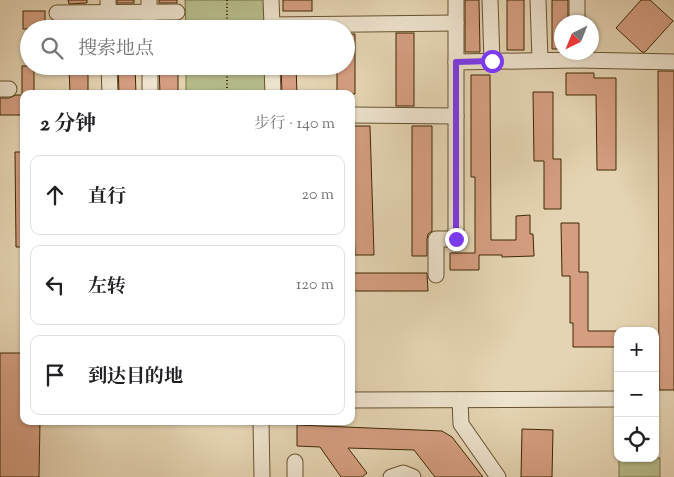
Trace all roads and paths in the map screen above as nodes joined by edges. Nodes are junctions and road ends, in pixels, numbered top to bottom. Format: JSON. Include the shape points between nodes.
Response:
{"nodes":[{"id":1,"x":227,"y":0,"type":"edge"},
{"id":2,"x":271,"y":0,"type":"edge"},
{"id":3,"x":456,"y":0,"type":"edge"},
{"id":4,"x":490,"y":0,"type":"edge"},
{"id":5,"x":538,"y":0,"type":"edge"},
{"id":6,"x":577,"y":0,"type":"edge"},
{"id":7,"x":108,"y":6,"type":"edge"},
{"id":8,"x":149,"y":6,"type":"edge"},
{"id":9,"x":177,"y":12,"type":"dead end"},
{"id":10,"x":58,"y":13,"type":"dead end"},
{"id":11,"x":577,"y":15,"type":"edge"},
{"id":12,"x":108,"y":20,"type":"edge"},
{"id":13,"x":149,"y":20,"type":"edge"},
{"id":14,"x":227,"y":20,"type":"edge"},
{"id":15,"x":272,"y":20,"type":"edge"},
{"id":16,"x":456,"y":23,"type":"junction"},
{"id":17,"x":355,"y":25,"type":"edge"},
{"id":18,"x":599,"y":57,"type":"edge"},
{"id":19,"x":554,"y":59,"type":"edge"},
{"id":20,"x":540,"y":60,"type":"junction"},
{"id":21,"x":492,"y":61,"type":"junction"},
{"id":22,"x":456,"y":62,"type":"junction"},
{"id":23,"x":674,"y":62,"type":"edge"},
{"id":24,"x":109,"y":75,"type":"edge"},
{"id":25,"x":150,"y":75,"type":"edge"},
{"id":26,"x":227,"y":75,"type":"edge"},
{"id":27,"x":272,"y":75,"type":"edge"},
{"id":28,"x":110,"y":90,"type":"edge"},
{"id":29,"x":150,"y":90,"type":"edge"},
{"id":30,"x":227,"y":90,"type":"edge"},
{"id":31,"x":273,"y":90,"type":"edge"},
{"id":32,"x":355,"y":115,"type":"edge"},
{"id":33,"x":456,"y":116,"type":"junction"},
{"id":34,"x":436,"y":275,"type":"dead end"},
{"id":35,"x":614,"y":399,"type":"edge"},
{"id":36,"x":355,"y":400,"type":"edge"},
{"id":37,"x":460,"y":400,"type":"junction"},
{"id":38,"x":261,"y":425,"type":"edge"},
{"id":39,"x":262,"y":477,"type":"edge"},
{"id":40,"x":390,"y":477,"type":"edge"},
{"id":41,"x":414,"y":477,"type":"edge"},
{"id":42,"x":498,"y":477,"type":"edge"}],
"edges":[{"from":1,"to":14,"type":"path"},
{"from":2,"to":15,"type":"street"},
{"from":3,"to":16,"type":"street"},
{"from":4,"to":21,"type":"street"},
{"from":5,"to":20,"type":"street"},
{"from":6,"to":11,"type":"street"},
{"from":7,"to":8,"type":"street"},
{"from":7,"to":10,"type":"street"},
{"from":7,"to":12,"type":"street"},
{"from":8,"to":9,"type":"street"},
{"from":8,"to":13,"type":"street"},
{"from":16,"to":17,"type":"street"},
{"from":16,"to":22,"type":"street"},
{"from":18,"to":23,"type":"street"},
{"from":19,"to":20,"type":"street"},
{"from":20,"to":21,"type":"street"},
{"from":21,"to":22,"type":"street"},
{"from":22,"to":33,"type":"street"},
{"from":24,"to":28,"type":"street"},
{"from":25,"to":29,"type":"street"},
{"from":26,"to":30,"type":"path"},
{"from":27,"to":31,"type":"street"},
{"from":32,"to":33,"type":"street"},
{"from":33,"to":34,"type":"street","via":[[456,239],[436,239]]},
{"from":35,"to":37,"type":"street"},
{"from":36,"to":37,"type":"street"},
{"from":37,"to":42,"type":"street","via":[[461,424]]},
{"from":38,"to":39,"type":"street"},
{"from":40,"to":41,"type":"street","via":[[403,473]]}]}
